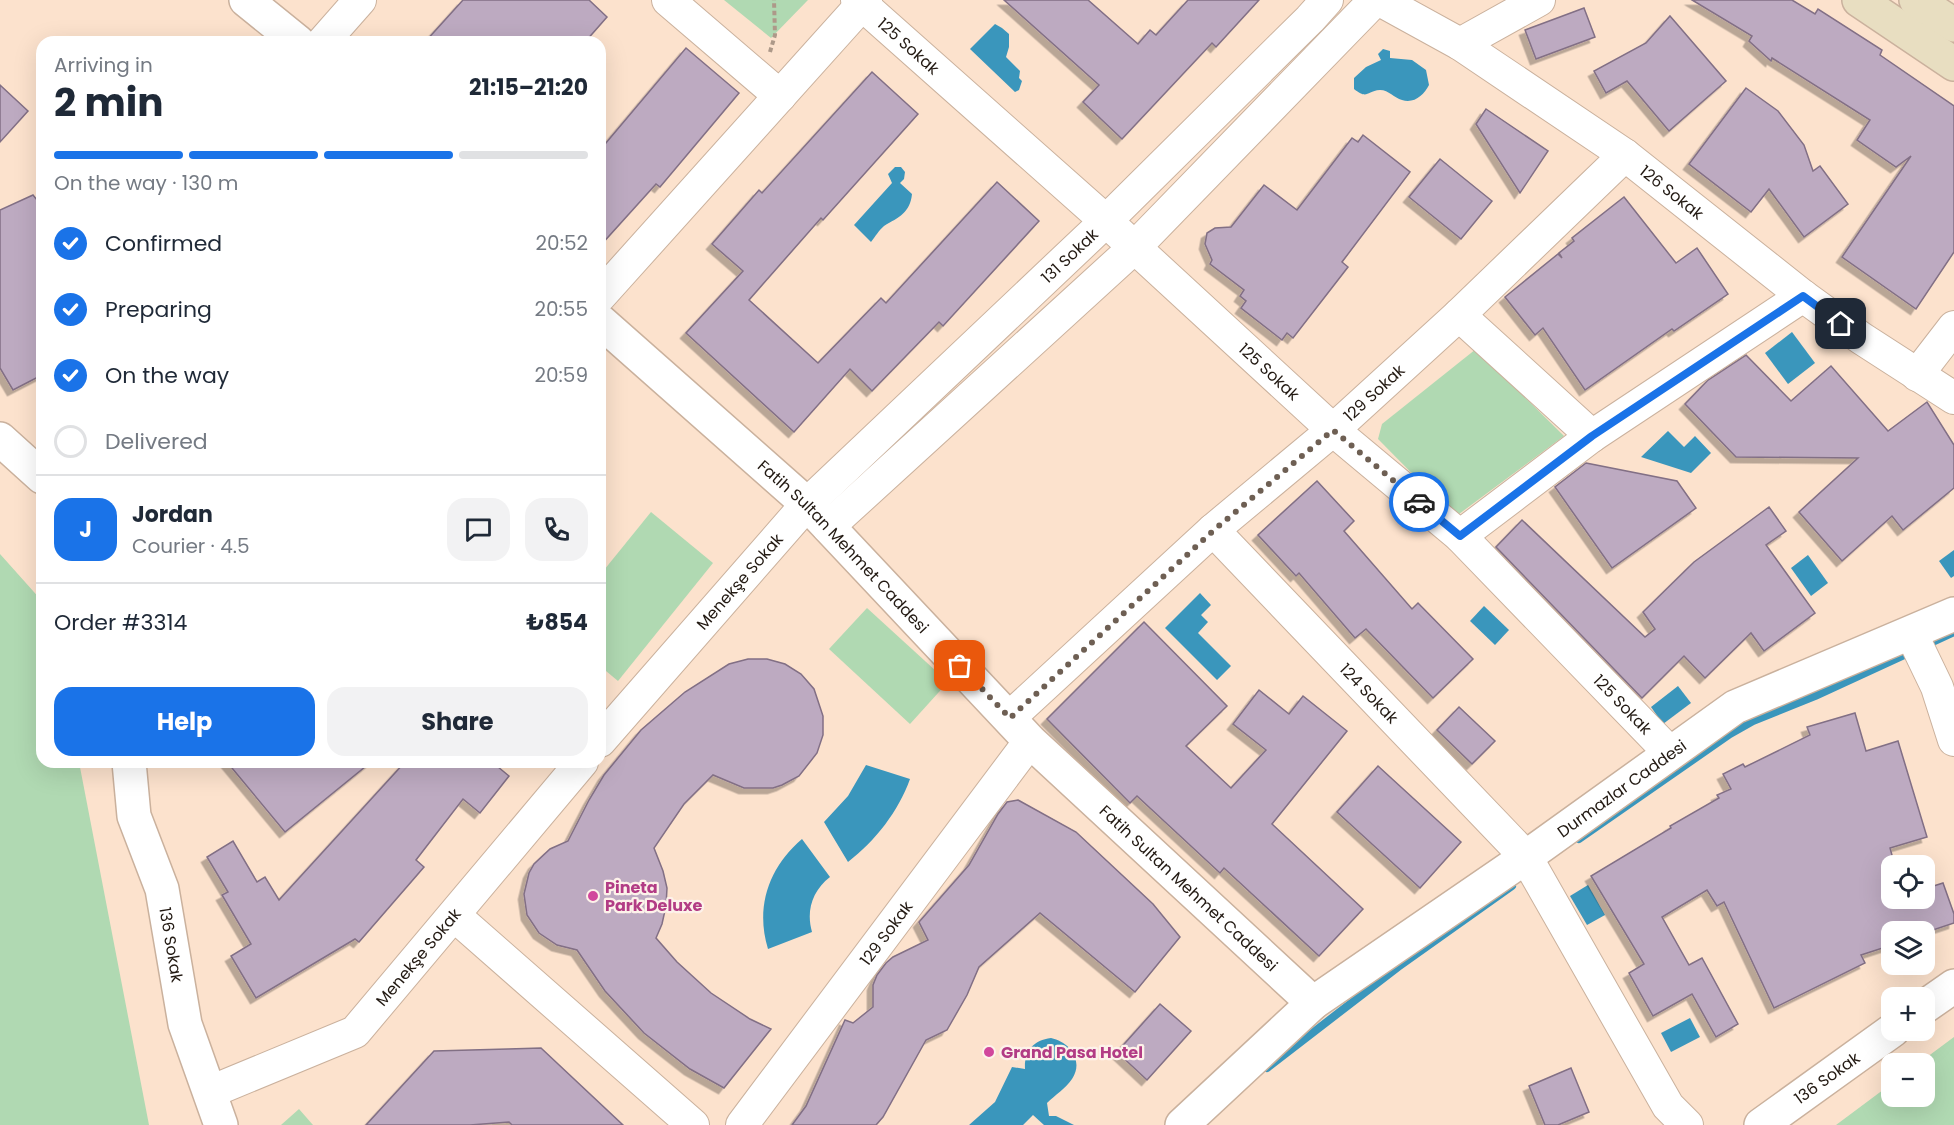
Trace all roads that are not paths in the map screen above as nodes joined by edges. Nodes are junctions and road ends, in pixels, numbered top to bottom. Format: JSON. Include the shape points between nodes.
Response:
{"nodes":[{"id":1,"x":246,"y":0,"type":"edge"},
{"id":2,"x":360,"y":0,"type":"edge"},
{"id":3,"x":668,"y":0,"type":"edge"},
{"id":4,"x":1327,"y":0,"type":"edge"},
{"id":5,"x":1378,"y":0,"type":"edge"},
{"id":6,"x":1539,"y":0,"type":"edge"},
{"id":7,"x":1859,"y":0,"type":"edge"},
{"id":8,"x":1916,"y":0,"type":"edge"},
{"id":9,"x":862,"y":2,"type":"edge"},
{"id":10,"x":1954,"y":25,"type":"edge"},
{"id":11,"x":291,"y":36,"type":"edge"},
{"id":12,"x":328,"y":36,"type":"edge"},
{"id":13,"x":1460,"y":44,"type":"junction"},
{"id":14,"x":1954,"y":64,"type":"edge"},
{"id":15,"x":780,"y":96,"type":"junction"},
{"id":16,"x":1625,"y":155,"type":"junction"},
{"id":17,"x":1106,"y":221,"type":"junction"},
{"id":18,"x":1135,"y":247,"type":"junction"},
{"id":19,"x":606,"y":289,"type":"edge"},
{"id":20,"x":1803,"y":296,"type":"junction"},
{"id":21,"x":1459,"y":315,"type":"junction"},
{"id":22,"x":606,"y":326,"type":"edge"},
{"id":23,"x":1954,"y":327,"type":"edge"},
{"id":24,"x":1917,"y":375,"type":"junction"},
{"id":25,"x":1954,"y":398,"type":"edge"},
{"id":26,"x":1333,"y":430,"type":"junction"},
{"id":27,"x":1592,"y":436,"type":"junction"},
{"id":28,"x":0,"y":439,"type":"edge"},
{"id":29,"x":36,"y":472,"type":"edge"},
{"id":30,"x":817,"y":516,"type":"junction"},
{"id":31,"x":1214,"y":530,"type":"junction"},
{"id":32,"x":1460,"y":536,"type":"junction"},
{"id":33,"x":1954,"y":614,"type":"edge"},
{"id":34,"x":1911,"y":633,"type":"junction"},
{"id":35,"x":606,"y":719,"type":"edge"},
{"id":36,"x":1020,"y":730,"type":"junction"},
{"id":37,"x":1954,"y":740,"type":"edge"},
{"id":38,"x":1670,"y":753,"type":"junction"},
{"id":39,"x":130,"y":768,"type":"edge"},
{"id":40,"x":577,"y":768,"type":"edge"},
{"id":41,"x":1526,"y":857,"type":"junction"},
{"id":42,"x":455,"y":916,"type":"junction"},
{"id":43,"x":1954,"y":986,"type":"edge"},
{"id":44,"x":1935,"y":999,"type":"edge"},
{"id":45,"x":1313,"y":1003,"type":"junction"},
{"id":46,"x":1881,"y":1039,"type":"edge"},
{"id":47,"x":210,"y":1092,"type":"junction"},
{"id":48,"x":221,"y":1125,"type":"edge"},
{"id":49,"x":693,"y":1125,"type":"edge"},
{"id":50,"x":742,"y":1125,"type":"edge"},
{"id":51,"x":1182,"y":1125,"type":"edge"},
{"id":52,"x":1687,"y":1125,"type":"edge"},
{"id":53,"x":1761,"y":1125,"type":"edge"}],
"edges":[{"from":1,"to":11,"type":"street"},
{"from":2,"to":12,"type":"street"},
{"from":3,"to":15,"type":"street"},
{"from":4,"to":17,"type":"street","name":"131 Sokak"},
{"from":5,"to":13,"type":"street","name":"126 Sokak"},
{"from":5,"to":18,"type":"street"},
{"from":6,"to":13,"type":"street"},
{"from":7,"to":14,"type":"main road"},
{"from":8,"to":10,"type":"main road"},
{"from":9,"to":15,"type":"street"},
{"from":9,"to":17,"type":"street","name":"125 Sokak"},
{"from":13,"to":16,"type":"street","name":"126 Sokak"},
{"from":15,"to":19,"type":"street"},
{"from":16,"to":20,"type":"street","name":"126 Sokak"},
{"from":16,"to":21,"type":"street","name":"129 Sokak"},
{"from":17,"to":18,"type":"street","name":"125 Sokak"},
{"from":17,"to":30,"type":"street","name":"131 Sokak"},
{"from":18,"to":26,"type":"street","name":"125 Sokak"},
{"from":18,"to":30,"type":"street"},
{"from":20,"to":24,"type":"street","name":"126 Sokak"},
{"from":20,"to":27,"type":"street"},
{"from":21,"to":26,"type":"street","name":"129 Sokak"},
{"from":21,"to":27,"type":"street"},
{"from":22,"to":30,"type":"street","name":"Fatih Sultan Mehmet Caddesi"},
{"from":23,"to":24,"type":"street"},
{"from":24,"to":25,"type":"street","name":"126 Sokak"},
{"from":26,"to":31,"type":"street","name":"129 Sokak"},
{"from":26,"to":32,"type":"street","name":"125 Sokak"},
{"from":27,"to":32,"type":"street"},
{"from":28,"to":29,"type":"street"},
{"from":30,"to":35,"type":"street","name":"Menekşe Sokak"},
{"from":30,"to":36,"type":"street","name":"Fatih Sultan Mehmet Caddesi"},
{"from":31,"to":36,"type":"street","name":"129 Sokak"},
{"from":31,"to":41,"type":"street","name":"124 Sokak"},
{"from":32,"to":38,"type":"street","name":"125 Sokak"},
{"from":33,"to":34,"type":"street","name":"Durmazlar Caddesi"},
{"from":34,"to":37,"type":"street","via":[[1937,687]]},
{"from":34,"to":38,"type":"street","name":"Durmazlar Caddesi","via":[[1735,707]]},
{"from":36,"to":45,"type":"street","name":"Fatih Sultan Mehmet Caddesi"},
{"from":36,"to":50,"type":"street","name":"129 Sokak"},
{"from":38,"to":41,"type":"street","name":"Durmazlar Caddesi"},
{"from":39,"to":47,"type":"street","name":"136 Sokak","via":[[134,816],[162,890],[185,1024]]},
{"from":40,"to":42,"type":"street","name":"Menekşe Sokak"},
{"from":41,"to":45,"type":"street","name":"Durmazlar Caddesi"},
{"from":41,"to":52,"type":"street","name":"124 Sokak","via":[[1668,1106]]},
{"from":42,"to":47,"type":"street","name":"Menekşe Sokak","via":[[355,1032]]},
{"from":42,"to":49,"type":"street"},
{"from":43,"to":44,"type":"street"},
{"from":45,"to":51,"type":"street","name":"Durmazlar Caddesi"},
{"from":46,"to":53,"type":"street","name":"136 Sokak"},
{"from":47,"to":48,"type":"street","name":"136 Sokak"}]}
